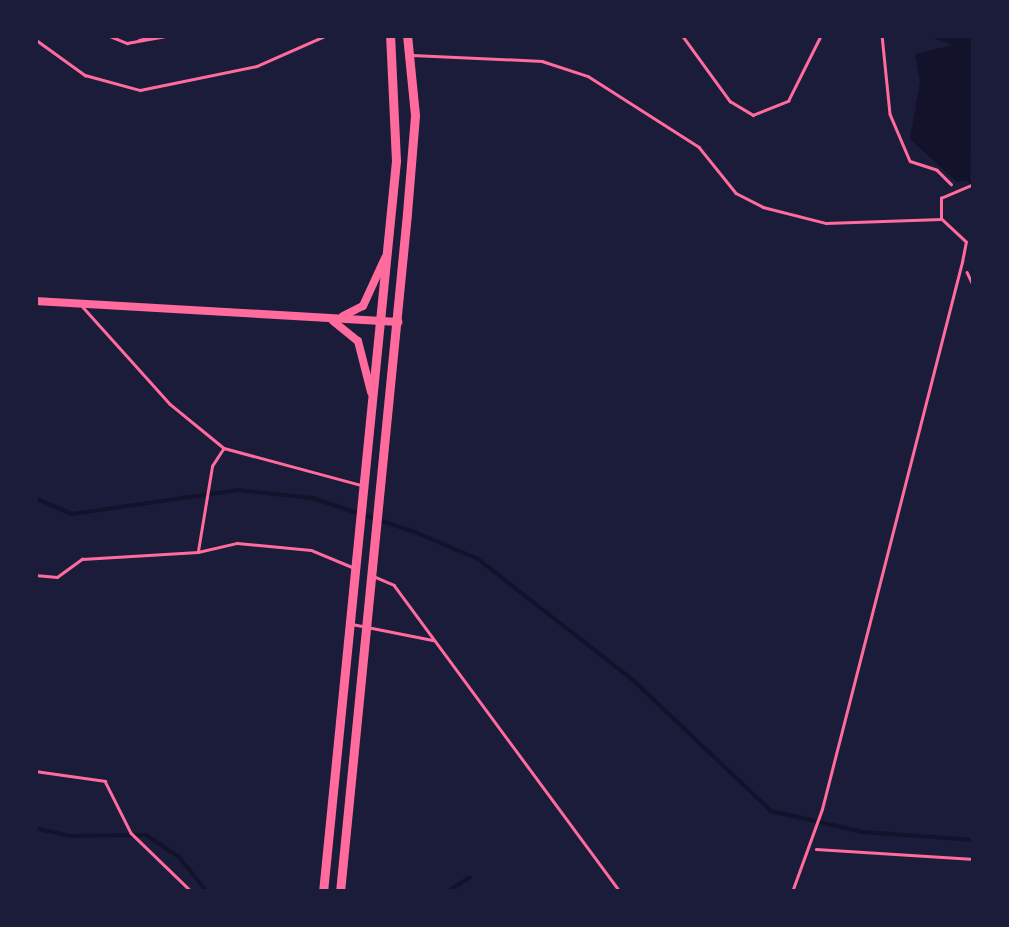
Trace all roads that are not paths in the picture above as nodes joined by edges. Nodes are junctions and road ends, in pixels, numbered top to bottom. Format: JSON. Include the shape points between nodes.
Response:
{"nodes":[{"id":1,"x":109,"y":35,"type":"edge"},
{"id":2,"x":161,"y":35,"type":"edge"},
{"id":3,"x":172,"y":35,"type":"edge"},
{"id":4,"x":390,"y":35,"type":"edge"},
{"id":5,"x":407,"y":35,"type":"edge"},
{"id":6,"x":136,"y":36,"type":"edge"},
{"id":7,"x":127,"y":43,"type":"junction"},
{"id":8,"x":410,"y":55,"type":"junction"},
{"id":9,"x":974,"y":184,"type":"edge"},
{"id":10,"x":941,"y":219,"type":"junction"},
{"id":11,"x":386,"y":255,"type":"junction"},
{"id":12,"x":35,"y":301,"type":"edge"},
{"id":13,"x":82,"y":306,"type":"junction"},
{"id":14,"x":328,"y":319,"type":"junction"},
{"id":15,"x":380,"y":321,"type":"junction"},
{"id":16,"x":398,"y":322,"type":"junction"},
{"id":17,"x":372,"y":396,"type":"junction"},
{"id":18,"x":224,"y":448,"type":"junction"},
{"id":19,"x":362,"y":486,"type":"junction"},
{"id":20,"x":198,"y":552,"type":"junction"},
{"id":21,"x":35,"y":575,"type":"edge"},
{"id":22,"x":350,"y":624,"type":"junction"},
{"id":23,"x":366,"y":626,"type":"junction"},
{"id":24,"x":434,"y":640,"type":"junction"},
{"id":25,"x":35,"y":771,"type":"edge"},
{"id":26,"x":192,"y":892,"type":"edge"},
{"id":27,"x":323,"y":892,"type":"edge"},
{"id":28,"x":340,"y":892,"type":"edge"},
{"id":29,"x":620,"y":892,"type":"edge"},
{"id":30,"x":792,"y":892,"type":"edge"}],
"edges":[{"from":1,"to":6,"type":"lane"},
{"from":1,"to":7,"type":"lane"},
{"from":2,"to":7,"type":"lane"},
{"from":3,"to":7,"type":"lane"},
{"from":4,"to":11,"type":"main road","via":[[397,102]]},
{"from":5,"to":8,"type":"main road"},
{"from":8,"to":10,"type":"lane","via":[[542,61],[588,76],[699,147],[736,194],[763,207],[826,223]]},
{"from":8,"to":16,"type":"main road","via":[[415,116]]},
{"from":9,"to":10,"type":"lane","via":[[942,198]]},
{"from":10,"to":30,"type":"lane","via":[[966,242],[962,262],[822,810]]},
{"from":11,"to":14,"type":"street","via":[[363,306]]},
{"from":11,"to":15,"type":"main road"},
{"from":12,"to":13,"type":"street"},
{"from":13,"to":14,"type":"street"},
{"from":13,"to":18,"type":"lane","via":[[170,404]]},
{"from":14,"to":15,"type":"street"},
{"from":14,"to":17,"type":"street","via":[[358,340]]},
{"from":15,"to":16,"type":"street"},
{"from":15,"to":17,"type":"main road"},
{"from":16,"to":23,"type":"main road"},
{"from":17,"to":19,"type":"main road"},
{"from":18,"to":19,"type":"lane"},
{"from":18,"to":20,"type":"lane","via":[[212,466]]},
{"from":19,"to":22,"type":"main road"},
{"from":20,"to":21,"type":"lane","via":[[82,560],[57,577]]},
{"from":20,"to":24,"type":"lane","via":[[237,542],[311,550],[394,585]]},
{"from":22,"to":23,"type":"lane"},
{"from":22,"to":27,"type":"main road"},
{"from":23,"to":24,"type":"lane"},
{"from":23,"to":28,"type":"main road"},
{"from":24,"to":29,"type":"lane"},
{"from":25,"to":26,"type":"lane","via":[[105,781],[131,834]]}]}
